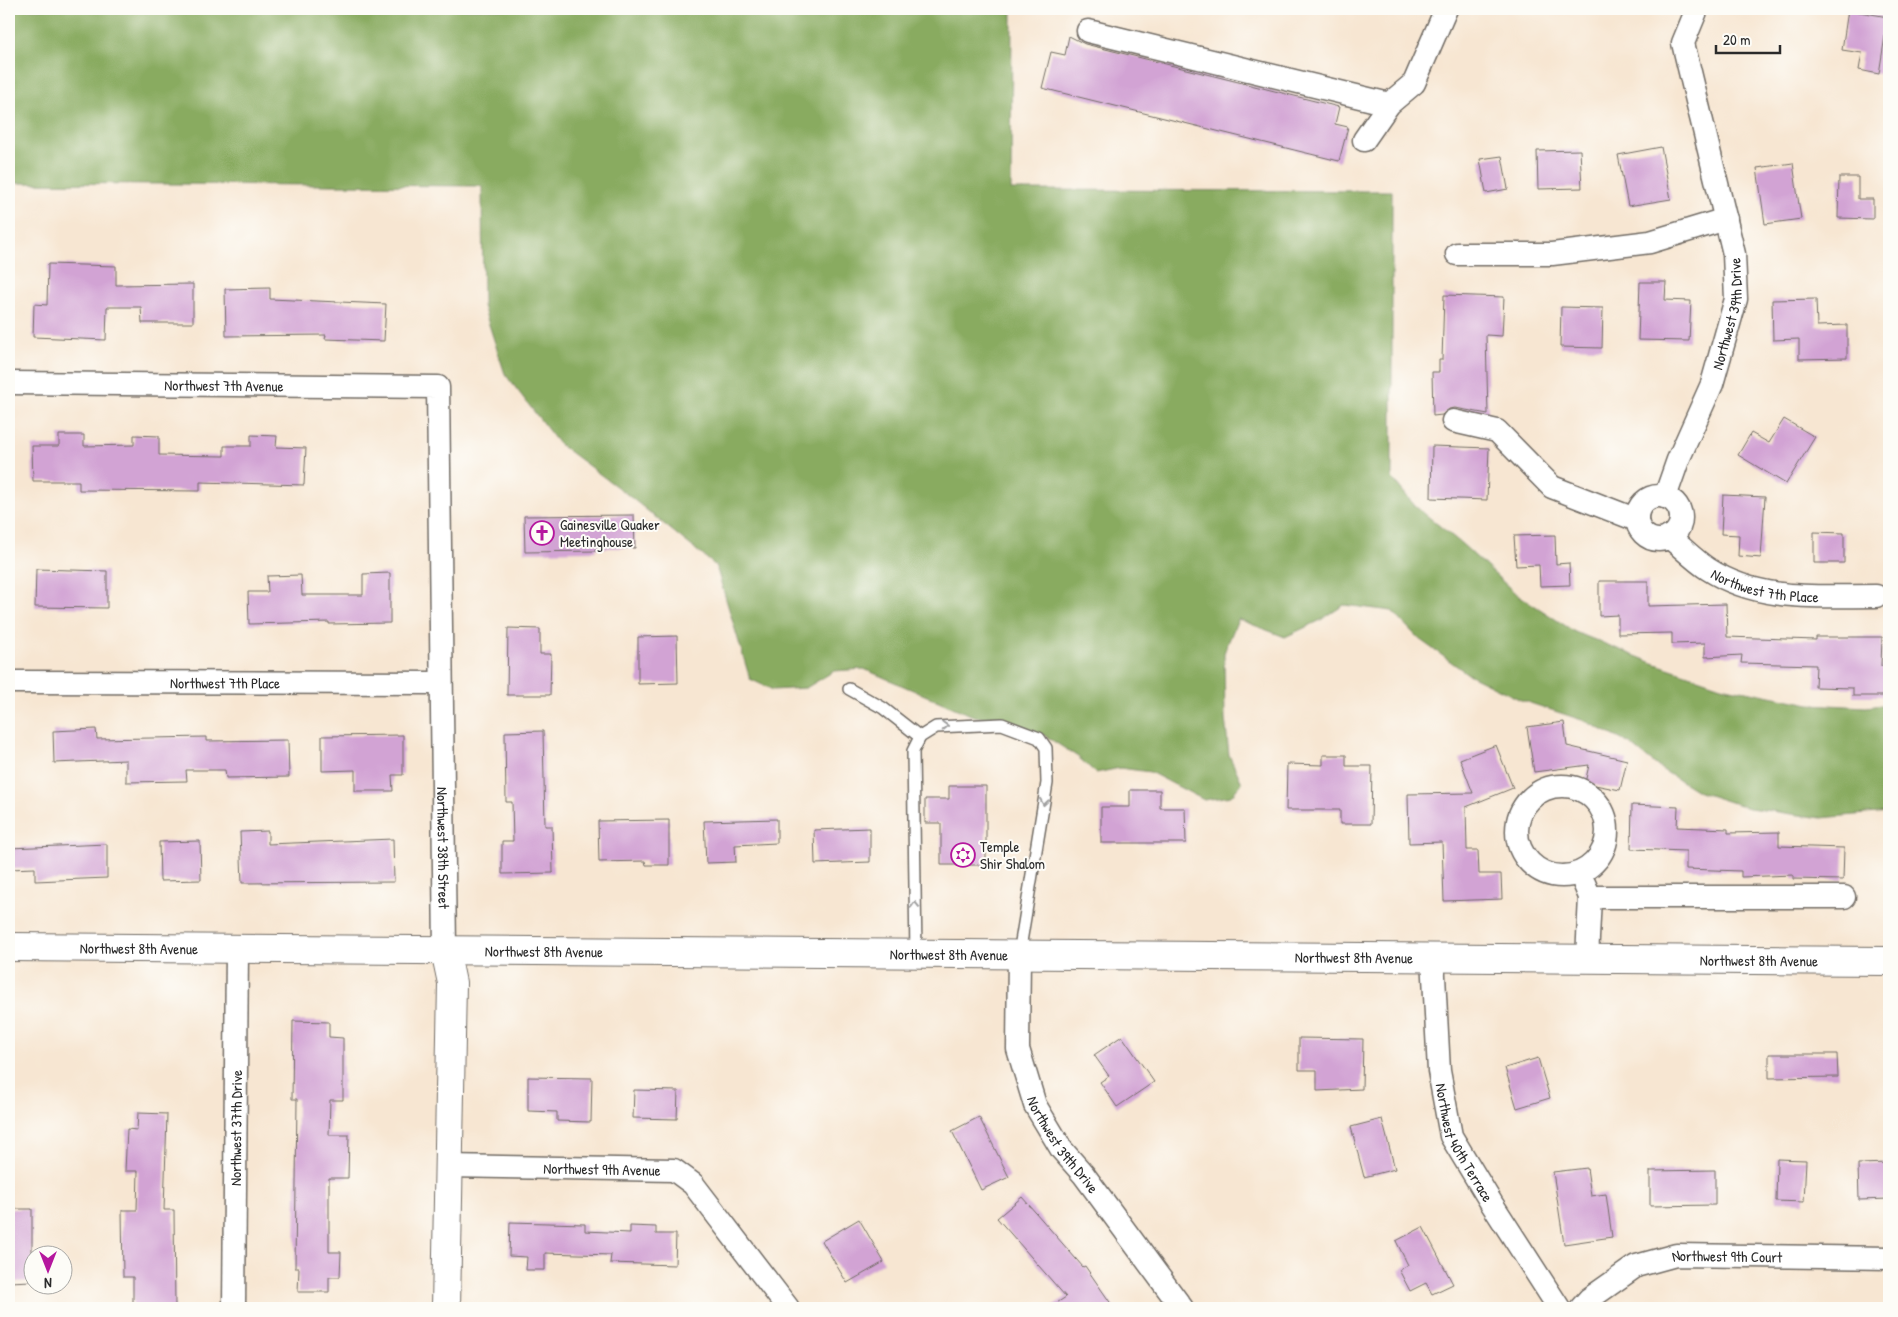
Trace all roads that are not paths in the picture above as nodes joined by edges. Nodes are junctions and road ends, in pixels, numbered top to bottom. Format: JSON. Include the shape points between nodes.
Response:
{"nodes":[{"id":1,"x":1446,"y":9,"type":"edge"},
{"id":2,"x":1697,"y":9,"type":"edge"},
{"id":3,"x":1088,"y":31,"type":"dead end"},
{"id":4,"x":1388,"y":104,"type":"junction"},
{"id":5,"x":1364,"y":140,"type":"dead end"},
{"id":6,"x":1726,"y":219,"type":"junction"},
{"id":7,"x":1457,"y":254,"type":"dead end"},
{"id":8,"x":9,"y":383,"type":"edge"},
{"id":9,"x":438,"y":387,"type":"joint"},
{"id":10,"x":1453,"y":421,"type":"dead end"},
{"id":11,"x":1665,"y":497,"type":"junction"},
{"id":12,"x":1638,"y":520,"type":"junction"},
{"id":13,"x":1669,"y":537,"type":"junction"},
{"id":14,"x":1876,"y":596,"type":"dead end"},
{"id":15,"x":9,"y":682,"type":"edge"},
{"id":16,"x":441,"y":683,"type":"junction"},
{"id":17,"x":849,"y":689,"type":"dead end"},
{"id":18,"x":920,"y":737,"type":"junction"},
{"id":19,"x":1576,"y":873,"type":"dead end"},
{"id":20,"x":1590,"y":897,"type":"junction"},
{"id":21,"x":1844,"y":897,"type":"dead end"},
{"id":22,"x":9,"y":947,"type":"edge"},
{"id":23,"x":237,"y":949,"type":"junction"},
{"id":24,"x":445,"y":950,"type":"junction"},
{"id":25,"x":916,"y":954,"type":"junction"},
{"id":26,"x":1019,"y":954,"type":"junction"},
{"id":27,"x":1433,"y":957,"type":"junction"},
{"id":28,"x":1587,"y":958,"type":"junction"},
{"id":29,"x":1889,"y":961,"type":"edge"},
{"id":30,"x":448,"y":1166,"type":"junction"},
{"id":31,"x":1889,"y":1258,"type":"edge"},
{"id":32,"x":234,"y":1308,"type":"edge"},
{"id":33,"x":446,"y":1308,"type":"edge"},
{"id":34,"x":788,"y":1308,"type":"edge"},
{"id":35,"x":1182,"y":1308,"type":"edge"},
{"id":36,"x":1559,"y":1308,"type":"edge"},
{"id":37,"x":1580,"y":1308,"type":"edge"}],
"edges":[{"from":1,"to":4,"type":"street","via":[[1414,84]]},
{"from":2,"to":6,"type":"street","name":"Northwest 39th Drive","via":[[1684,43]]},
{"from":3,"to":4,"type":"street"},
{"from":4,"to":5,"type":"street"},
{"from":6,"to":7,"type":"street","via":[[1650,242],[1552,254]]},
{"from":6,"to":11,"type":"street","name":"Northwest 39th Drive","via":[[1734,254],[1736,299],[1712,384]]},
{"from":8,"to":9,"type":"street","name":"Northwest 7th Avenue"},
{"from":9,"to":16,"type":"street","name":"Northwest 38th Street"},
{"from":10,"to":12,"type":"street","via":[[1497,431],[1552,487]]},
{"from":11,"to":12,"type":"street","via":[[1649,498],[1642,504]]},
{"from":11,"to":13,"type":"street","via":[[1679,507],[1681,516],[1676,532]]},
{"from":12,"to":13,"type":"street","via":[[1640,528],[1653,538]]},
{"from":13,"to":14,"type":"street","name":"Northwest 7th Place","via":[[1707,569],[1746,588],[1786,596]]},
{"from":15,"to":16,"type":"street","name":"Northwest 7th Place"},
{"from":16,"to":24,"type":"street","name":"Northwest 38th Street"},
{"from":17,"to":18,"type":"lane","via":[[883,708]]},
{"from":25,"to":18,"type":"lane","one_way":true,"via":[[913,752]]},
{"from":18,"to":26,"type":"lane","one_way":true,"via":[[936,727],[1002,724],[1039,738],[1046,748],[1047,783]]},
{"from":19,"to":20,"type":"street"},
{"from":20,"to":21,"type":"street"},
{"from":20,"to":28,"type":"street"},
{"from":22,"to":23,"type":"street","name":"Northwest 8th Avenue"},
{"from":23,"to":24,"type":"street","name":"Northwest 8th Avenue"},
{"from":23,"to":32,"type":"street","name":"Northwest 37th Drive"},
{"from":24,"to":25,"type":"street","name":"Northwest 8th Avenue"},
{"from":24,"to":30,"type":"street","name":"Northwest 38th Street","via":[[452,983]]},
{"from":25,"to":26,"type":"street","name":"Northwest 8th Avenue"},
{"from":26,"to":27,"type":"street","name":"Northwest 8th Avenue"},
{"from":26,"to":35,"type":"street","name":"Northwest 39th Drive","via":[[1018,1049],[1035,1105],[1062,1150]]},
{"from":27,"to":28,"type":"street","name":"Northwest 8th Avenue"},
{"from":27,"to":36,"type":"street","name":"Northwest 40th Terrace","via":[[1439,1071],[1450,1136]]},
{"from":28,"to":29,"type":"street","name":"Northwest 8th Avenue"},
{"from":30,"to":33,"type":"street","name":"Northwest 38th Street"},
{"from":30,"to":34,"type":"street","name":"Northwest 9th Avenue","via":[[674,1170],[693,1184]]},
{"from":31,"to":37,"type":"street","name":"Northwest 9th Court","via":[[1676,1255],[1636,1266]]}]}
